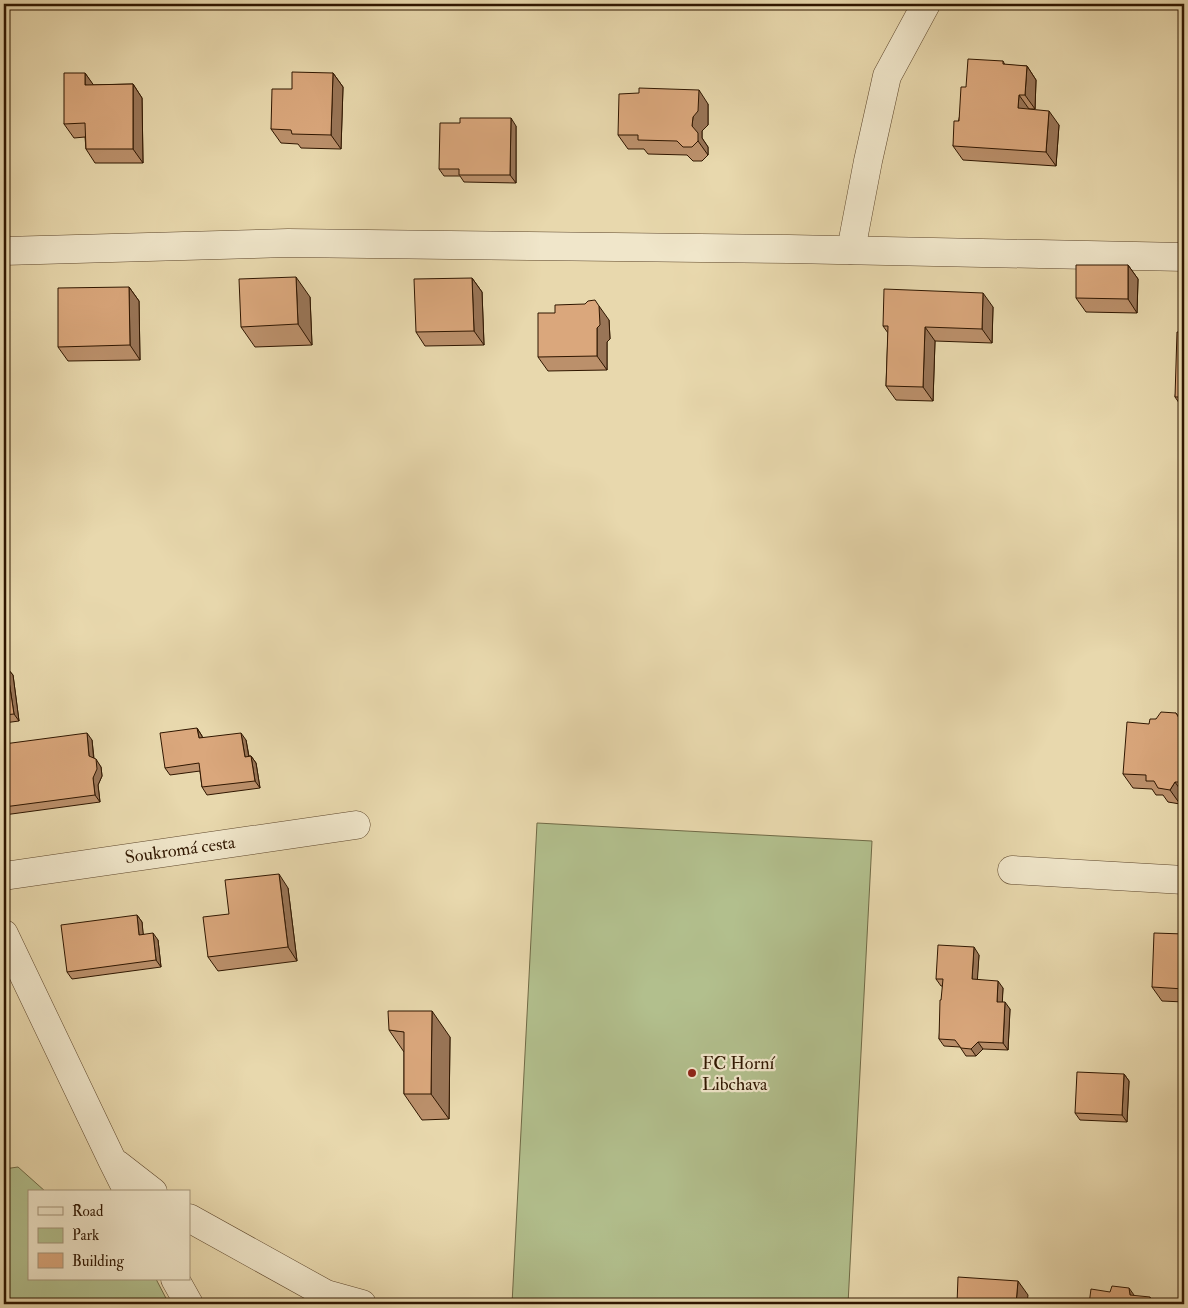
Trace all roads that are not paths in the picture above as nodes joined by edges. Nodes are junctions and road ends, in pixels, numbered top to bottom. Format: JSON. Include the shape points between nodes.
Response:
{"nodes":[{"id":1,"x":926,"y":4,"type":"edge"},
{"id":2,"x":851,"y":250,"type":"junction"},
{"id":3,"x":4,"y":251,"type":"edge"},
{"id":4,"x":1184,"y":257,"type":"edge"},
{"id":5,"x":356,"y":825,"type":"dead end"},
{"id":6,"x":1012,"y":870,"type":"dead end"},
{"id":7,"x":4,"y":876,"type":"edge"},
{"id":8,"x":1184,"y":880,"type":"edge"},
{"id":9,"x":4,"y":934,"type":"edge"},
{"id":10,"x":112,"y":1160,"type":"junction"},
{"id":11,"x":127,"y":1190,"type":"edge"},
{"id":12,"x":150,"y":1190,"type":"edge"},
{"id":13,"x":190,"y":1219,"type":"edge"},
{"id":14,"x":176,"y":1280,"type":"edge"},
{"id":15,"x":189,"y":1304,"type":"edge"},
{"id":16,"x":362,"y":1304,"type":"edge"}],
"edges":[{"from":1,"to":2,"type":"street","via":[[888,76]]},
{"from":2,"to":3,"type":"street","via":[[288,243]]},
{"from":2,"to":4,"type":"street"},
{"from":5,"to":7,"type":"street","name":"Soukromá cesta"},
{"from":6,"to":8,"type":"street"},
{"from":9,"to":10,"type":"street"},
{"from":10,"to":11,"type":"street"},
{"from":10,"to":12,"type":"street"},
{"from":13,"to":16,"type":"street","via":[[326,1294]]},
{"from":14,"to":15,"type":"street"}]}
